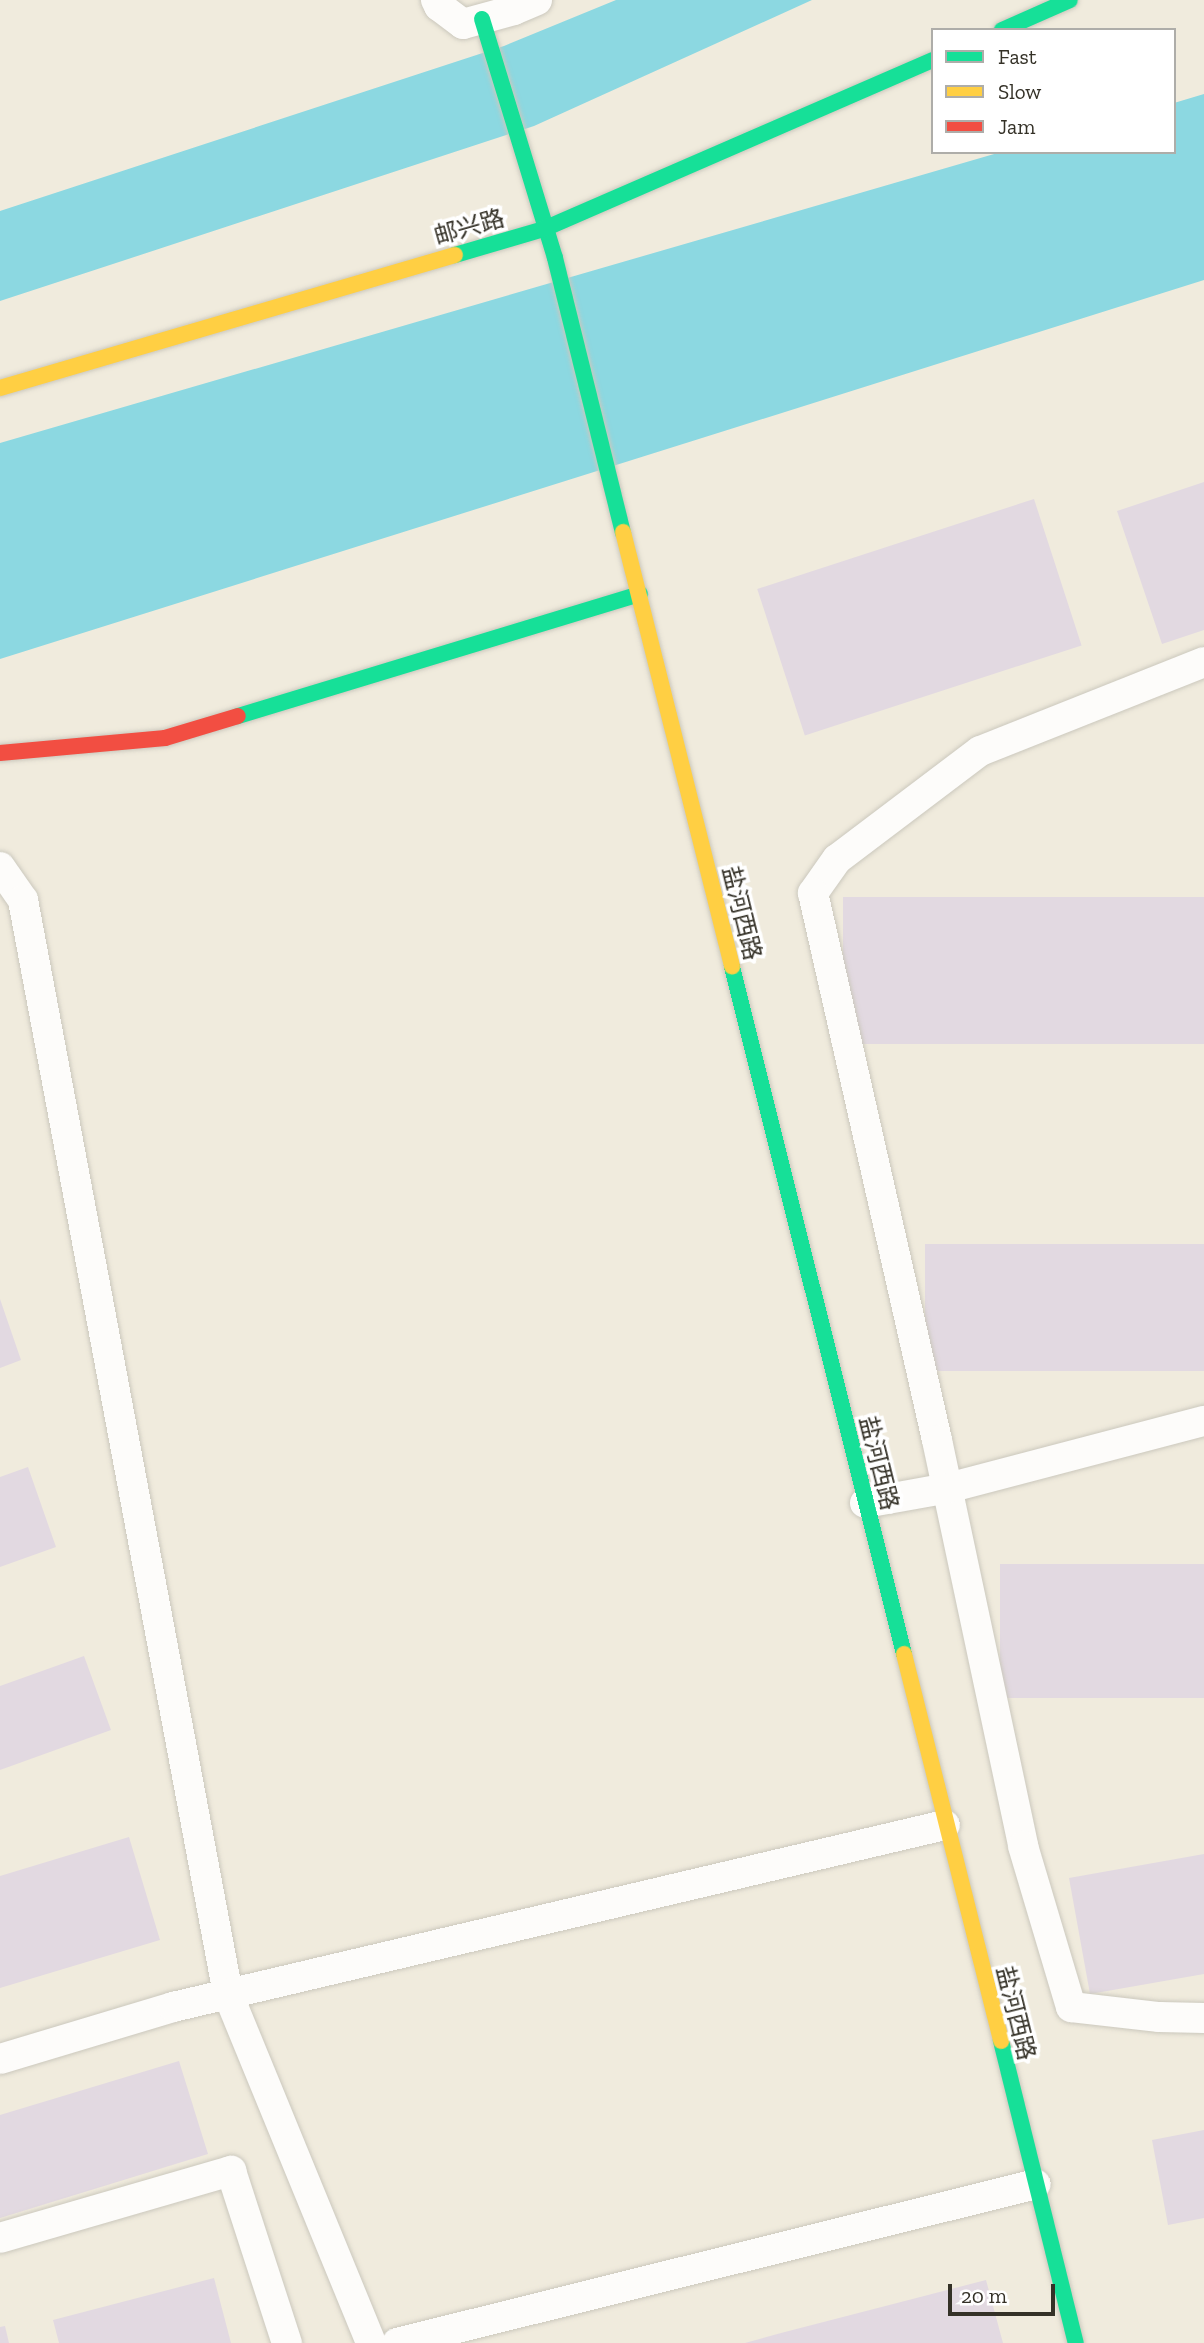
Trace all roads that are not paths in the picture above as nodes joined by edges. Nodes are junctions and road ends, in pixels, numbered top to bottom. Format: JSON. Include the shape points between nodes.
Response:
{"nodes":[{"id":1,"x":436,"y":0,"type":"edge"},
{"id":2,"x":1070,"y":0,"type":"edge"},
{"id":3,"x":521,"y":3,"type":"edge"},
{"id":4,"x":1007,"y":28,"type":"edge"},
{"id":5,"x":485,"y":30,"type":"junction"},
{"id":6,"x":931,"y":61,"type":"edge"},
{"id":7,"x":544,"y":229,"type":"junction"},
{"id":8,"x":0,"y":388,"type":"edge"},
{"id":9,"x":640,"y":594,"type":"junction"},
{"id":10,"x":1204,"y":662,"type":"edge"},
{"id":11,"x":0,"y":753,"type":"edge"},
{"id":12,"x":0,"y":867,"type":"edge"},
{"id":13,"x":1204,"y":1421,"type":"edge"},
{"id":14,"x":948,"y":1488,"type":"junction"},
{"id":15,"x":865,"y":1503,"type":"junction"},
{"id":16,"x":945,"y":1825,"type":"junction"},
{"id":17,"x":228,"y":1994,"type":"junction"},
{"id":18,"x":1204,"y":2018,"type":"edge"},
{"id":19,"x":0,"y":2059,"type":"edge"},
{"id":20,"x":1036,"y":2183,"type":"junction"},
{"id":21,"x":0,"y":2238,"type":"edge"},
{"id":22,"x":287,"y":2343,"type":"edge"},
{"id":23,"x":371,"y":2343,"type":"edge"},
{"id":24,"x":397,"y":2343,"type":"edge"},
{"id":25,"x":1076,"y":2343,"type":"edge"}],
"edges":[{"from":1,"to":5,"type":"street","via":[[463,24]]},
{"from":2,"to":4,"type":"street"},
{"from":3,"to":5,"type":"street"},
{"from":5,"to":7,"type":"street","name":"盐河西路"},
{"from":6,"to":7,"type":"street","name":"邮兴路"},
{"from":7,"to":8,"type":"street","name":"邮兴路"},
{"from":7,"to":9,"type":"street","name":"盐河西路"},
{"from":9,"to":11,"type":"street","via":[[165,738]]},
{"from":9,"to":15,"type":"street","name":"盐河西路"},
{"from":10,"to":14,"type":"street","via":[[980,751],[837,859],[813,893]]},
{"from":12,"to":17,"type":"street","via":[[23,900]]},
{"from":13,"to":14,"type":"street"},
{"from":14,"to":15,"type":"street"},
{"from":14,"to":18,"type":"street","via":[[1023,1846],[1071,2007]]},
{"from":15,"to":16,"type":"street","name":"盐河西路"},
{"from":16,"to":17,"type":"street"},
{"from":16,"to":20,"type":"street","name":"盐河西路"},
{"from":17,"to":19,"type":"street"},
{"from":17,"to":23,"type":"street"},
{"from":20,"to":24,"type":"street"},
{"from":20,"to":25,"type":"street","name":"盐河西路"},
{"from":21,"to":22,"type":"street","via":[[231,2171]]}]}
